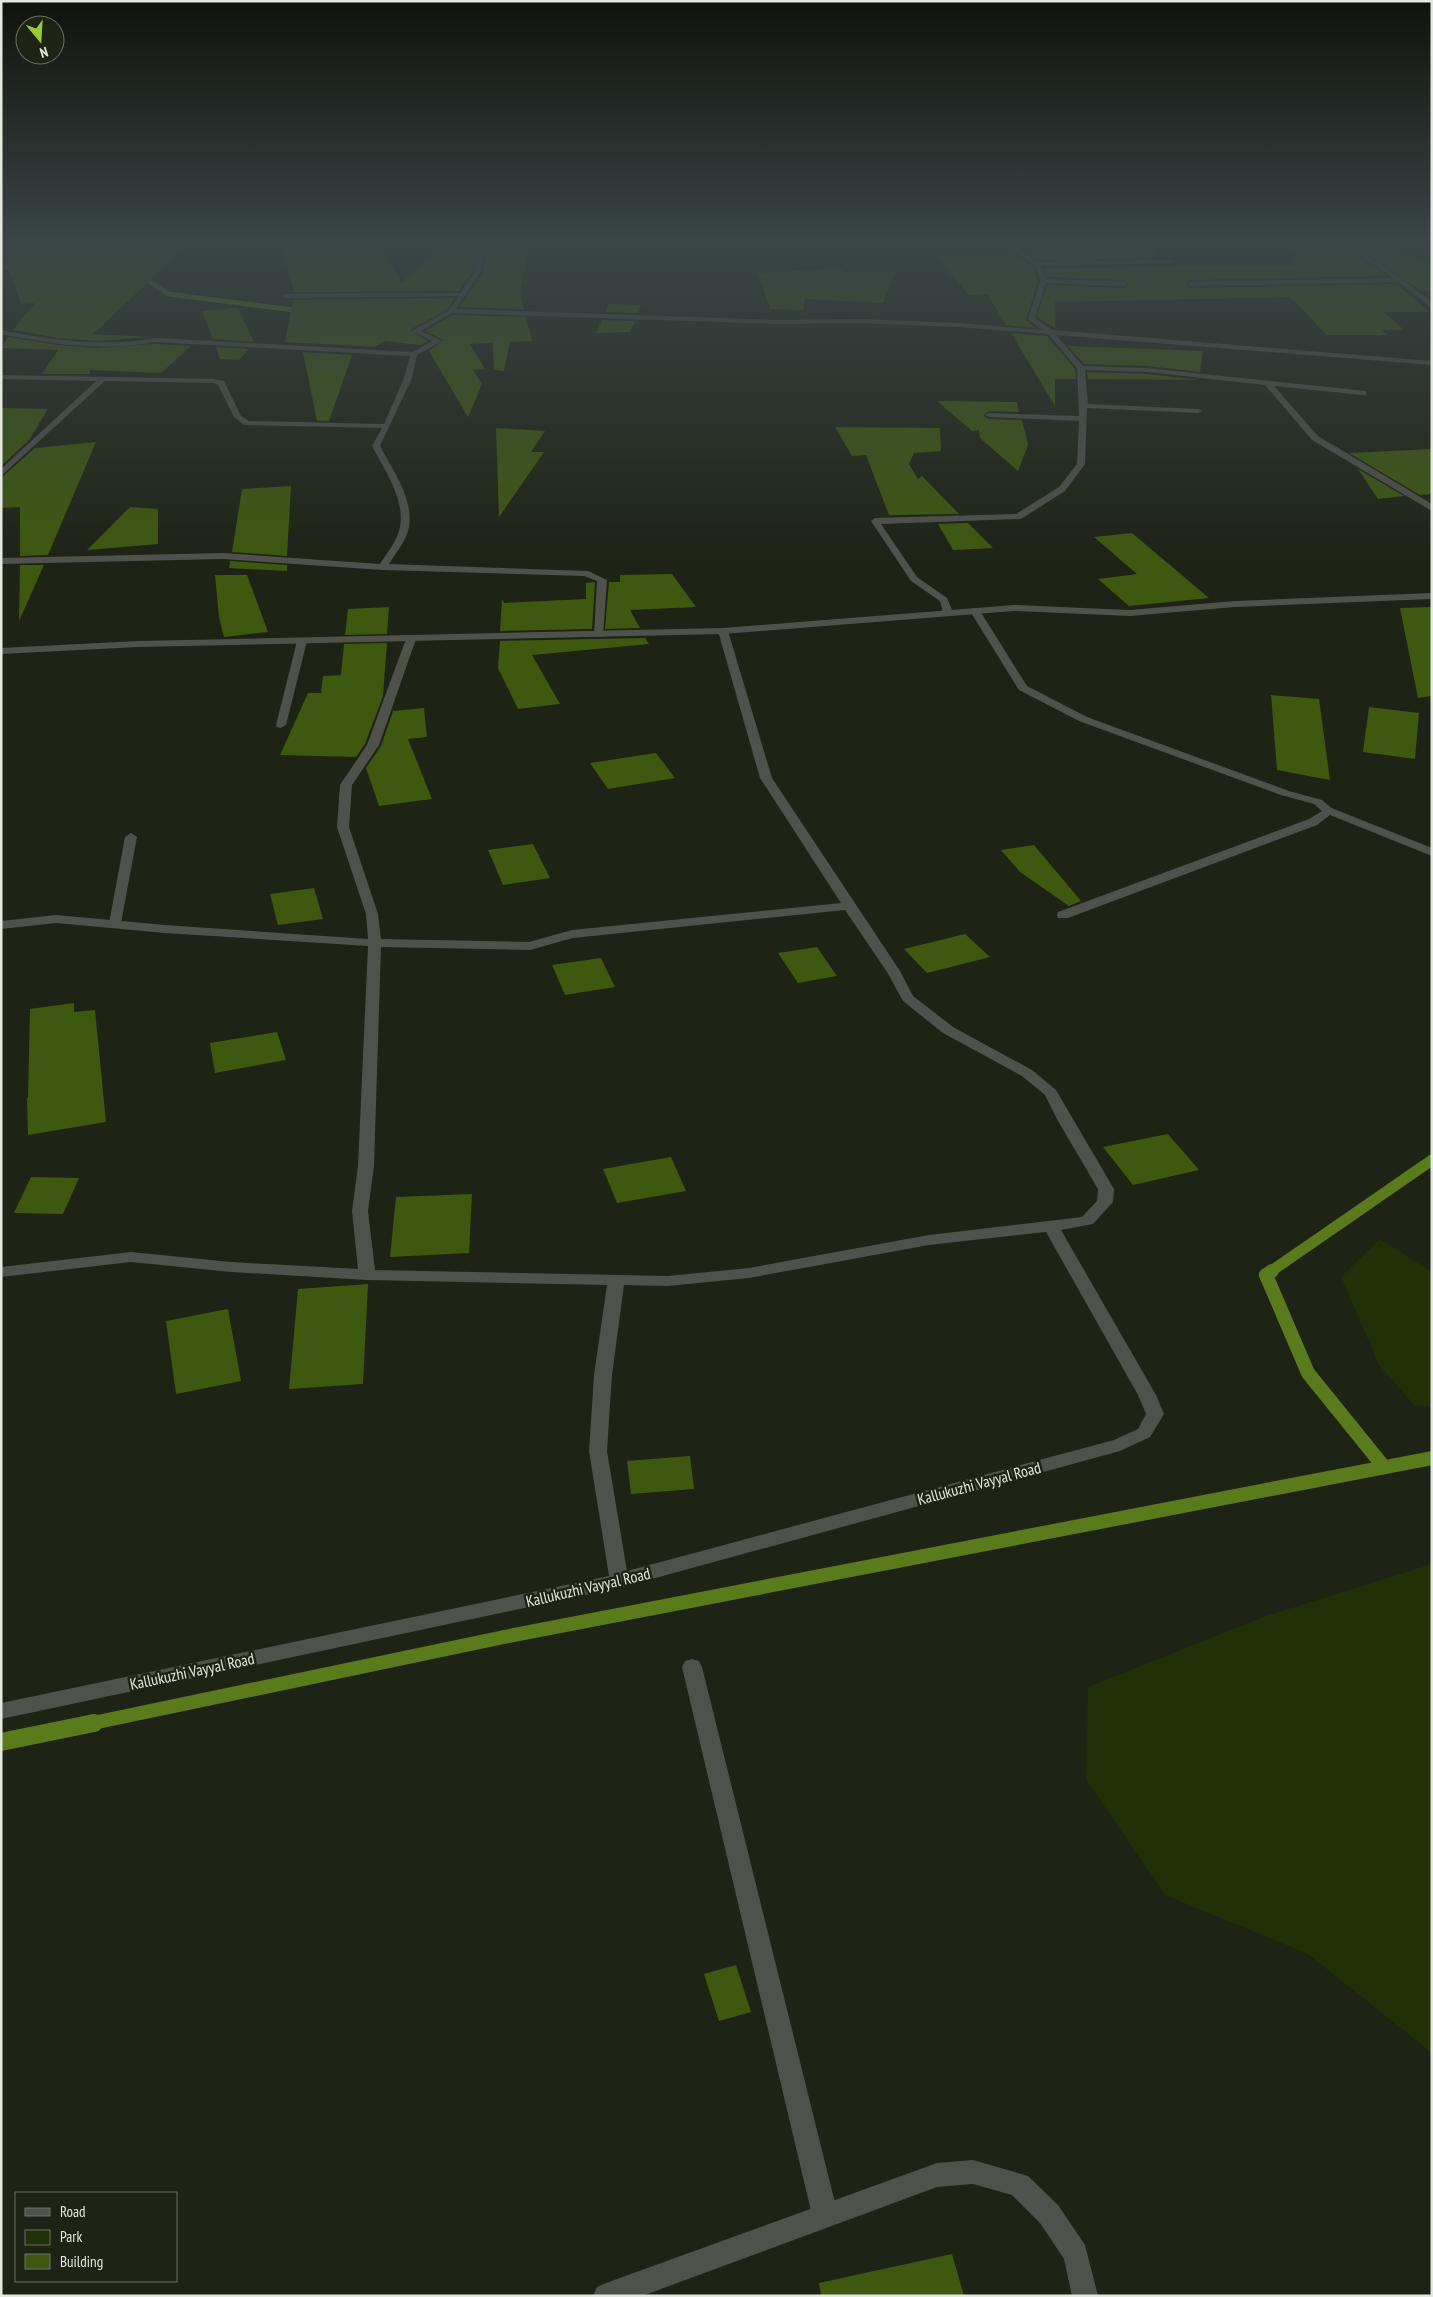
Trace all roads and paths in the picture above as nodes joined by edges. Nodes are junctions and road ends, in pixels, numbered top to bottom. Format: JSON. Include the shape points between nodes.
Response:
{"nodes":[{"id":1,"x":307,"y":348,"type":"edge"},
{"id":2,"x":425,"y":348,"type":"edge"},
{"id":3,"x":1063,"y":348,"type":"edge"},
{"id":4,"x":1249,"y":348,"type":"edge"},
{"id":5,"x":414,"y":354,"type":"junction"},
{"id":6,"x":1431,"y":363,"type":"edge"},
{"id":7,"x":1081,"y":368,"type":"junction"},
{"id":8,"x":1,"y":377,"type":"edge"},
{"id":9,"x":103,"y":379,"type":"junction"},
{"id":10,"x":1267,"y":382,"type":"junction"},
{"id":11,"x":1363,"y":393,"type":"dead end"},
{"id":12,"x":1084,"y":406,"type":"junction"},
{"id":13,"x":1198,"y":411,"type":"dead end"},
{"id":14,"x":989,"y":414,"type":"dead end"},
{"id":15,"x":1083,"y":419,"type":"junction"},
{"id":16,"x":387,"y":426,"type":"junction"},
{"id":17,"x":1,"y":474,"type":"edge"},
{"id":18,"x":1432,"y":508,"type":"edge"},
{"id":19,"x":1,"y":561,"type":"edge"},
{"id":20,"x":383,"y":567,"type":"junction"},
{"id":21,"x":1432,"y":596,"type":"edge"},
{"id":22,"x":975,"y":611,"type":"junction"},
{"id":23,"x":948,"y":612,"type":"junction"},
{"id":24,"x":723,"y":631,"type":"junction"},
{"id":25,"x":599,"y":634,"type":"junction"},
{"id":26,"x":411,"y":639,"type":"junction"},
{"id":27,"x":302,"y":641,"type":"junction"},
{"id":28,"x":1,"y":651,"type":"edge"},
{"id":29,"x":281,"y":725,"type":"dead end"},
{"id":30,"x":1329,"y":812,"type":"junction"},
{"id":31,"x":131,"y":837,"type":"dead end"},
{"id":32,"x":1432,"y":852,"type":"edge"},
{"id":33,"x":849,"y":906,"type":"junction"},
{"id":34,"x":1063,"y":915,"type":"dead end"},
{"id":35,"x":115,"y":924,"type":"junction"},
{"id":36,"x":1,"y":925,"type":"edge"},
{"id":37,"x":375,"y":943,"type":"junction"},
{"id":38,"x":1051,"y":1227,"type":"junction"},
{"id":39,"x":1,"y":1272,"type":"edge"},
{"id":40,"x":367,"y":1275,"type":"junction"},
{"id":41,"x":616,"y":1282,"type":"junction"},
{"id":42,"x":619,"y":1581,"type":"junction"},
{"id":43,"x":692,"y":1667,"type":"dead end"},
{"id":44,"x":1,"y":1711,"type":"edge"},
{"id":45,"x":825,"y":2215,"type":"junction"},
{"id":46,"x":606,"y":2296,"type":"edge"},
{"id":47,"x":1085,"y":2296,"type":"edge"}],
"edges":[{"from":1,"to":5,"type":"street"},
{"from":2,"to":5,"type":"street"},
{"from":3,"to":7,"type":"street"},
{"from":4,"to":6,"type":"street"},
{"from":5,"to":16,"type":"street","via":[[408,378]]},
{"from":7,"to":10,"type":"street","via":[[1147,370]]},
{"from":7,"to":12,"type":"street"},
{"from":8,"to":9,"type":"street"},
{"from":9,"to":16,"type":"street","via":[[221,383],[238,417],[247,423]]},
{"from":9,"to":17,"type":"street"},
{"from":10,"to":11,"type":"street"},
{"from":10,"to":18,"type":"street","via":[[1314,438]]},
{"from":12,"to":13,"type":"street"},
{"from":12,"to":15,"type":"street"},
{"from":14,"to":15,"type":"street"},
{"from":15,"to":23,"type":"street","via":[[1082,464],[1062,489],[1018,517],[875,521],[914,578],[944,600]]},
{"from":16,"to":20,"type":"street","via":[[376,446],[405,506],[405,519],[404,532]]},
{"from":19,"to":20,"type":"street","via":[[223,556]]},
{"from":20,"to":25,"type":"street","via":[[584,573],[602,580]]},
{"from":21,"to":22,"type":"street","via":[[1235,604],[1130,613],[1014,608]]},
{"from":22,"to":23,"type":"street"},
{"from":22,"to":30,"type":"street","via":[[1022,688],[1084,719],[1285,793],[1318,802]]},
{"from":23,"to":24,"type":"street"},
{"from":24,"to":25,"type":"street"},
{"from":24,"to":33,"type":"street","via":[[766,778]]},
{"from":25,"to":26,"type":"street"},
{"from":26,"to":27,"type":"street"},
{"from":26,"to":37,"type":"street","via":[[373,745],[346,785],[343,827],[372,914]]},
{"from":27,"to":28,"type":"street"},
{"from":27,"to":29,"type":"street"},
{"from":30,"to":32,"type":"street"},
{"from":30,"to":34,"type":"street","via":[[1313,822]]},
{"from":31,"to":35,"type":"street"},
{"from":33,"to":37,"type":"street","via":[[572,934],[530,946]]},
{"from":33,"to":38,"type":"street","via":[[908,998],[948,1030],[1027,1073],[1051,1092],[1106,1190],[1105,1202],[1087,1221]]},
{"from":35,"to":36,"type":"street","via":[[56,919]]},
{"from":35,"to":37,"type":"street"},
{"from":37,"to":40,"type":"street","via":[[366,1166],[360,1211]]},
{"from":38,"to":41,"type":"street","via":[[929,1240],[720,1277]]},
{"from":38,"to":42,"type":"street","name":"Kallukuzhi Vayyal Road","via":[[1147,1395],[1155,1414],[1144,1433],[1120,1445]]},
{"from":39,"to":40,"type":"street","via":[[130,1257]]},
{"from":40,"to":41,"type":"street"},
{"from":41,"to":42,"type":"street","via":[[603,1375],[598,1451]]},
{"from":42,"to":44,"type":"street","name":"Kallukuzhi Vayyal Road"},
{"from":43,"to":45,"type":"street"},
{"from":45,"to":46,"type":"street"},
{"from":45,"to":47,"type":"street","via":[[937,2175],[973,2172],[1019,2185],[1049,2214],[1076,2254]]}]}
